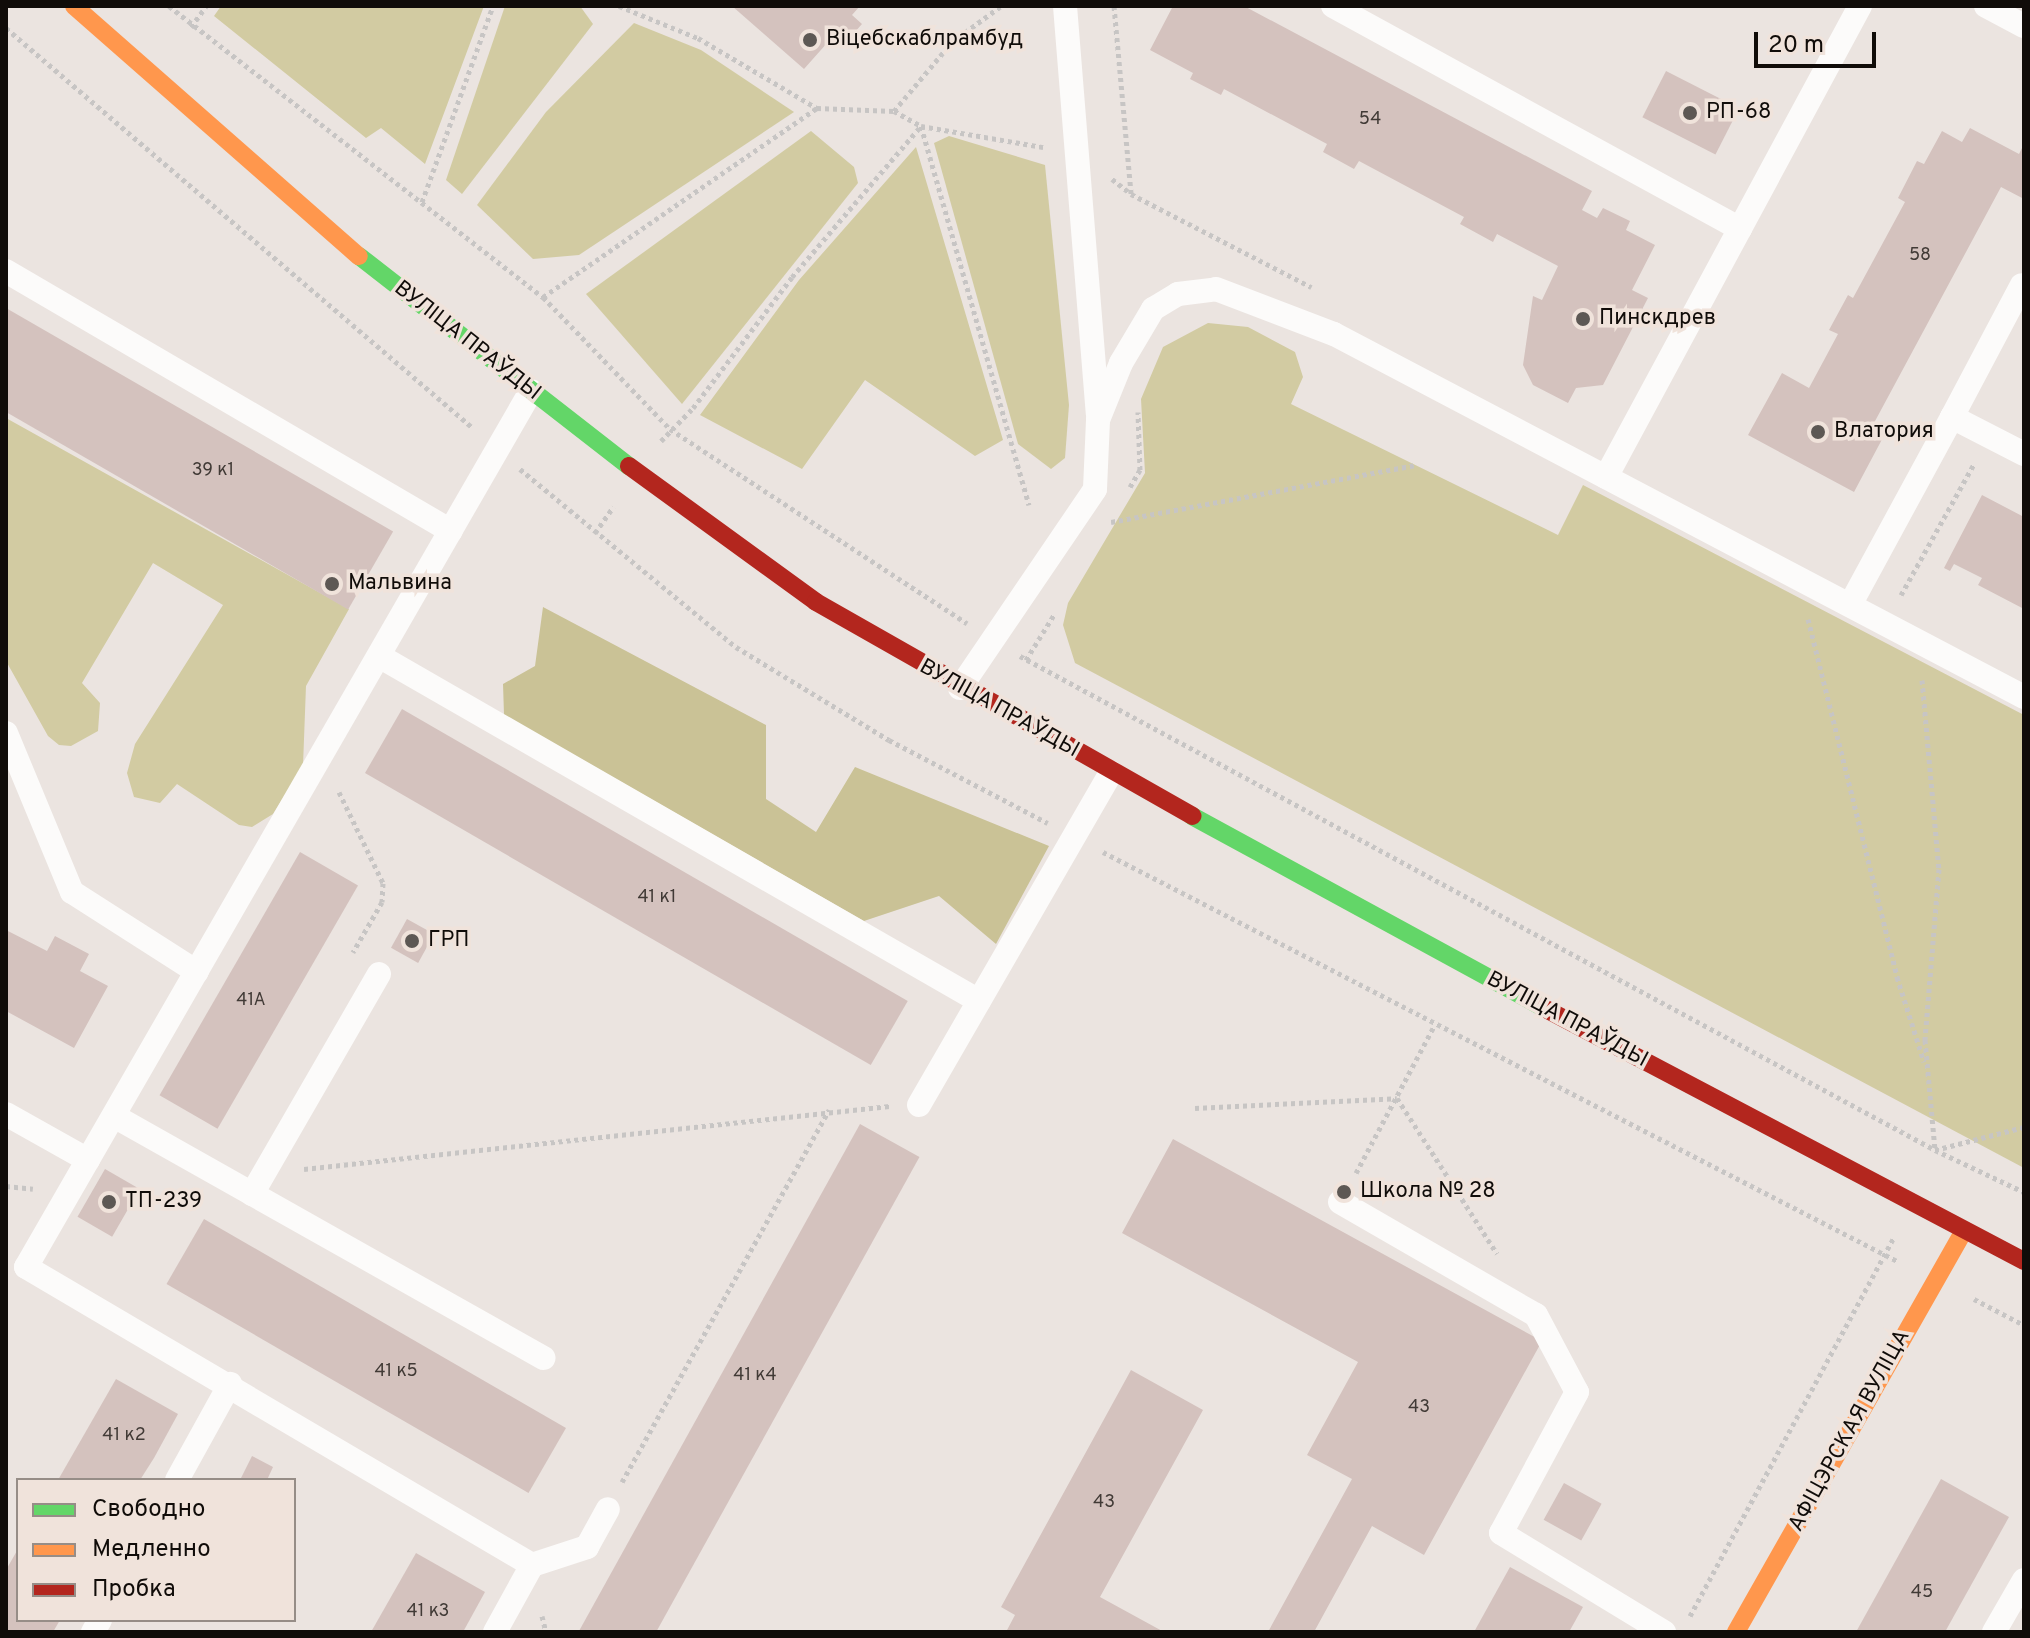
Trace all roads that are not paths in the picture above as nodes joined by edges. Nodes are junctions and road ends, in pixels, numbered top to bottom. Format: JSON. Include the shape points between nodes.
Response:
{"nodes":[{"id":1,"x":74,"y":6,"type":"edge"},
{"id":2,"x":1065,"y":6,"type":"edge"},
{"id":3,"x":1333,"y":6,"type":"edge"},
{"id":4,"x":1860,"y":6,"type":"edge"},
{"id":5,"x":1986,"y":6,"type":"edge"},
{"id":6,"x":2024,"y":26,"type":"edge"},
{"id":7,"x":1740,"y":229,"type":"junction"},
{"id":8,"x":6,"y":271,"type":"edge"},
{"id":9,"x":2022,"y":285,"type":"dead end"},
{"id":10,"x":531,"y":391,"type":"junction"},
{"id":11,"x":1952,"y":417,"type":"junction"},
{"id":12,"x":1098,"y":420,"type":"junction"},
{"id":13,"x":2024,"y":454,"type":"edge"},
{"id":14,"x":1606,"y":477,"type":"junction"},
{"id":15,"x":451,"y":531,"type":"junction"},
{"id":16,"x":1850,"y":605,"type":"junction"},
{"id":17,"x":379,"y":656,"type":"junction"},
{"id":18,"x":960,"y":688,"type":"junction"},
{"id":19,"x":2024,"y":697,"type":"edge"},
{"id":20,"x":6,"y":733,"type":"edge"},
{"id":21,"x":1111,"y":772,"type":"junction"},
{"id":22,"x":197,"y":972,"type":"junction"},
{"id":23,"x":379,"y":974,"type":"dead end"},
{"id":24,"x":979,"y":1001,"type":"junction"},
{"id":25,"x":919,"y":1105,"type":"road end"},
{"id":26,"x":6,"y":1114,"type":"edge"},
{"id":27,"x":114,"y":1116,"type":"junction"},
{"id":28,"x":88,"y":1160,"type":"junction"},
{"id":29,"x":258,"y":1184,"type":"junction"},
{"id":30,"x":1340,"y":1202,"type":"road end"},
{"id":31,"x":1964,"y":1230,"type":"junction"},
{"id":32,"x":2024,"y":1261,"type":"edge"},
{"id":33,"x":16,"y":1269,"type":"edge"},
{"id":34,"x":543,"y":1358,"type":"dead end"},
{"id":35,"x":230,"y":1384,"type":"junction"},
{"id":36,"x":178,"y":1478,"type":"edge"},
{"id":37,"x":608,"y":1509,"type":"road end"},
{"id":38,"x":532,"y":1565,"type":"junction"},
{"id":39,"x":2024,"y":1580,"type":"edge"},
{"id":40,"x":495,"y":1632,"type":"edge"},
{"id":41,"x":1664,"y":1632,"type":"edge"},
{"id":42,"x":1736,"y":1632,"type":"edge"},
{"id":43,"x":1994,"y":1632,"type":"edge"}],
"edges":[{"from":1,"to":10,"type":"main road","name":"ВУЛІЦА ПРАЎДЫ","via":[[364,260]]},
{"from":2,"to":12,"type":"lane"},
{"from":3,"to":7,"type":"lane"},
{"from":4,"to":7,"type":"lane"},
{"from":5,"to":6,"type":"lane"},
{"from":7,"to":14,"type":"lane"},
{"from":8,"to":15,"type":"lane"},
{"from":9,"to":11,"type":"lane"},
{"from":10,"to":15,"type":"lane"},
{"from":10,"to":18,"type":"main road","name":"ВУЛІЦА ПРАЎДЫ","via":[[816,602]]},
{"from":11,"to":13,"type":"lane"},
{"from":11,"to":16,"type":"lane"},
{"from":12,"to":14,"type":"lane","via":[[1121,363],[1153,309],[1178,294],[1216,289],[1334,334]]},
{"from":12,"to":18,"type":"lane","via":[[1095,489]]},
{"from":14,"to":16,"type":"lane"},
{"from":15,"to":17,"type":"lane"},
{"from":16,"to":19,"type":"lane"},
{"from":17,"to":22,"type":"lane"},
{"from":17,"to":24,"type":"lane"},
{"from":18,"to":21,"type":"main road","name":"ВУЛІЦА ПРАЎДЫ"},
{"from":20,"to":22,"type":"lane","via":[[72,892]]},
{"from":21,"to":24,"type":"lane"},
{"from":21,"to":31,"type":"main road","name":"ВУЛІЦА ПРАЎДЫ","via":[[1448,958]]},
{"from":22,"to":27,"type":"lane"},
{"from":23,"to":29,"type":"lane"},
{"from":24,"to":25,"type":"lane"},
{"from":26,"to":28,"type":"lane"},
{"from":27,"to":28,"type":"lane"},
{"from":27,"to":29,"type":"lane"},
{"from":28,"to":33,"type":"lane"},
{"from":29,"to":34,"type":"lane"},
{"from":30,"to":41,"type":"lane","via":[[1536,1315],[1577,1392],[1501,1533]]},
{"from":31,"to":32,"type":"main road","name":"ВУЛІЦА ПРАЎДЫ"},
{"from":31,"to":42,"type":"main road","name":"АФІЦЭРСКАЯ ВУЛІЦА"},
{"from":33,"to":35,"type":"lane"},
{"from":35,"to":36,"type":"lane"},
{"from":35,"to":38,"type":"lane"},
{"from":37,"to":38,"type":"lane","via":[[587,1547]]},
{"from":38,"to":40,"type":"lane"},
{"from":39,"to":43,"type":"lane"}]}
